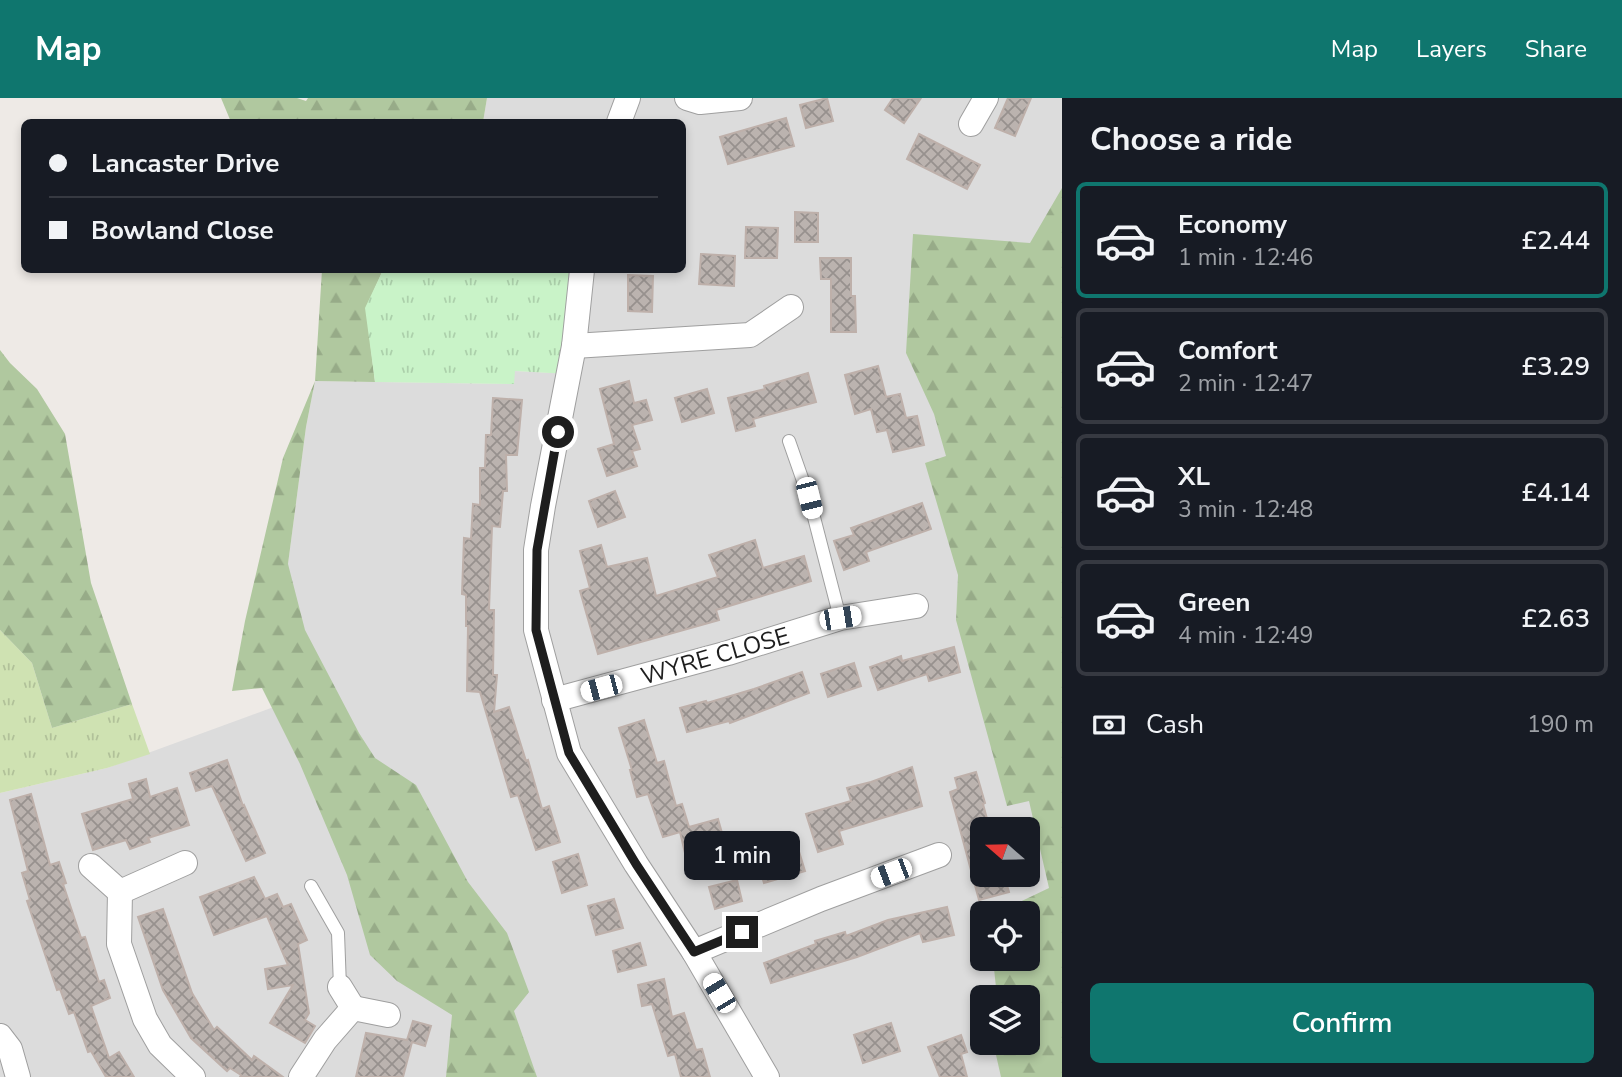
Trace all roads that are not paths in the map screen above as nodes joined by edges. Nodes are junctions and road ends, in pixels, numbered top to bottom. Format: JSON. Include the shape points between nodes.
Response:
{"nodes":[{"id":1,"x":628,"y":98,"type":"edge"},
{"id":2,"x":687,"y":98,"type":"edge"},
{"id":3,"x":740,"y":98,"type":"edge"},
{"id":4,"x":986,"y":98,"type":"edge"},
{"id":5,"x":620,"y":119,"type":"edge"},
{"id":6,"x":971,"y":124,"type":"dead end"},
{"id":7,"x":582,"y":273,"type":"edge"},
{"id":8,"x":791,"y":307,"type":"dead end"},
{"id":9,"x":574,"y":346,"type":"junction"},
{"id":10,"x":789,"y":441,"type":"dead end"},
{"id":11,"x":916,"y":606,"type":"dead end"},
{"id":12,"x":840,"y":618,"type":"junction"},
{"id":13,"x":554,"y":700,"type":"junction"},
{"id":14,"x":939,"y":855,"type":"dead end"},
{"id":15,"x":185,"y":863,"type":"dead end"},
{"id":16,"x":91,"y":866,"type":"dead end"},
{"id":17,"x":311,"y":886,"type":"dead end"},
{"id":18,"x":120,"y":892,"type":"junction"},
{"id":19,"x":694,"y":952,"type":"junction"},
{"id":20,"x":346,"y":998,"type":"junction"},
{"id":21,"x":388,"y":1015,"type":"dead end"},
{"id":22,"x":0,"y":1036,"type":"edge"},
{"id":23,"x":18,"y":1077,"type":"edge"},
{"id":24,"x":193,"y":1077,"type":"edge"},
{"id":25,"x":301,"y":1077,"type":"edge"},
{"id":26,"x":767,"y":1077,"type":"edge"}],
"edges":[{"from":1,"to":5,"type":"street"},
{"from":2,"to":3,"type":"street","via":[[700,102]]},
{"from":4,"to":6,"type":"street"},
{"from":7,"to":9,"type":"street"},
{"from":8,"to":9,"type":"street","via":[[750,335]]},
{"from":9,"to":13,"type":"street","via":[[537,550],[536,630]]},
{"from":10,"to":12,"type":"lane"},
{"from":11,"to":12,"type":"street","name":"WYRE CLOSE"},
{"from":12,"to":13,"type":"street","name":"WYRE CLOSE"},
{"from":13,"to":19,"type":"street","via":[[569,753]]},
{"from":14,"to":19,"type":"street"},
{"from":15,"to":18,"type":"street"},
{"from":16,"to":18,"type":"street"},
{"from":17,"to":20,"type":"lane","via":[[338,933]]},
{"from":18,"to":24,"type":"street","via":[[119,944],[145,1019],[160,1045]]},
{"from":19,"to":26,"type":"street"},
{"from":20,"to":21,"type":"street"},
{"from":20,"to":25,"type":"street"},
{"from":22,"to":23,"type":"street","via":[[10,1049]]}]}
